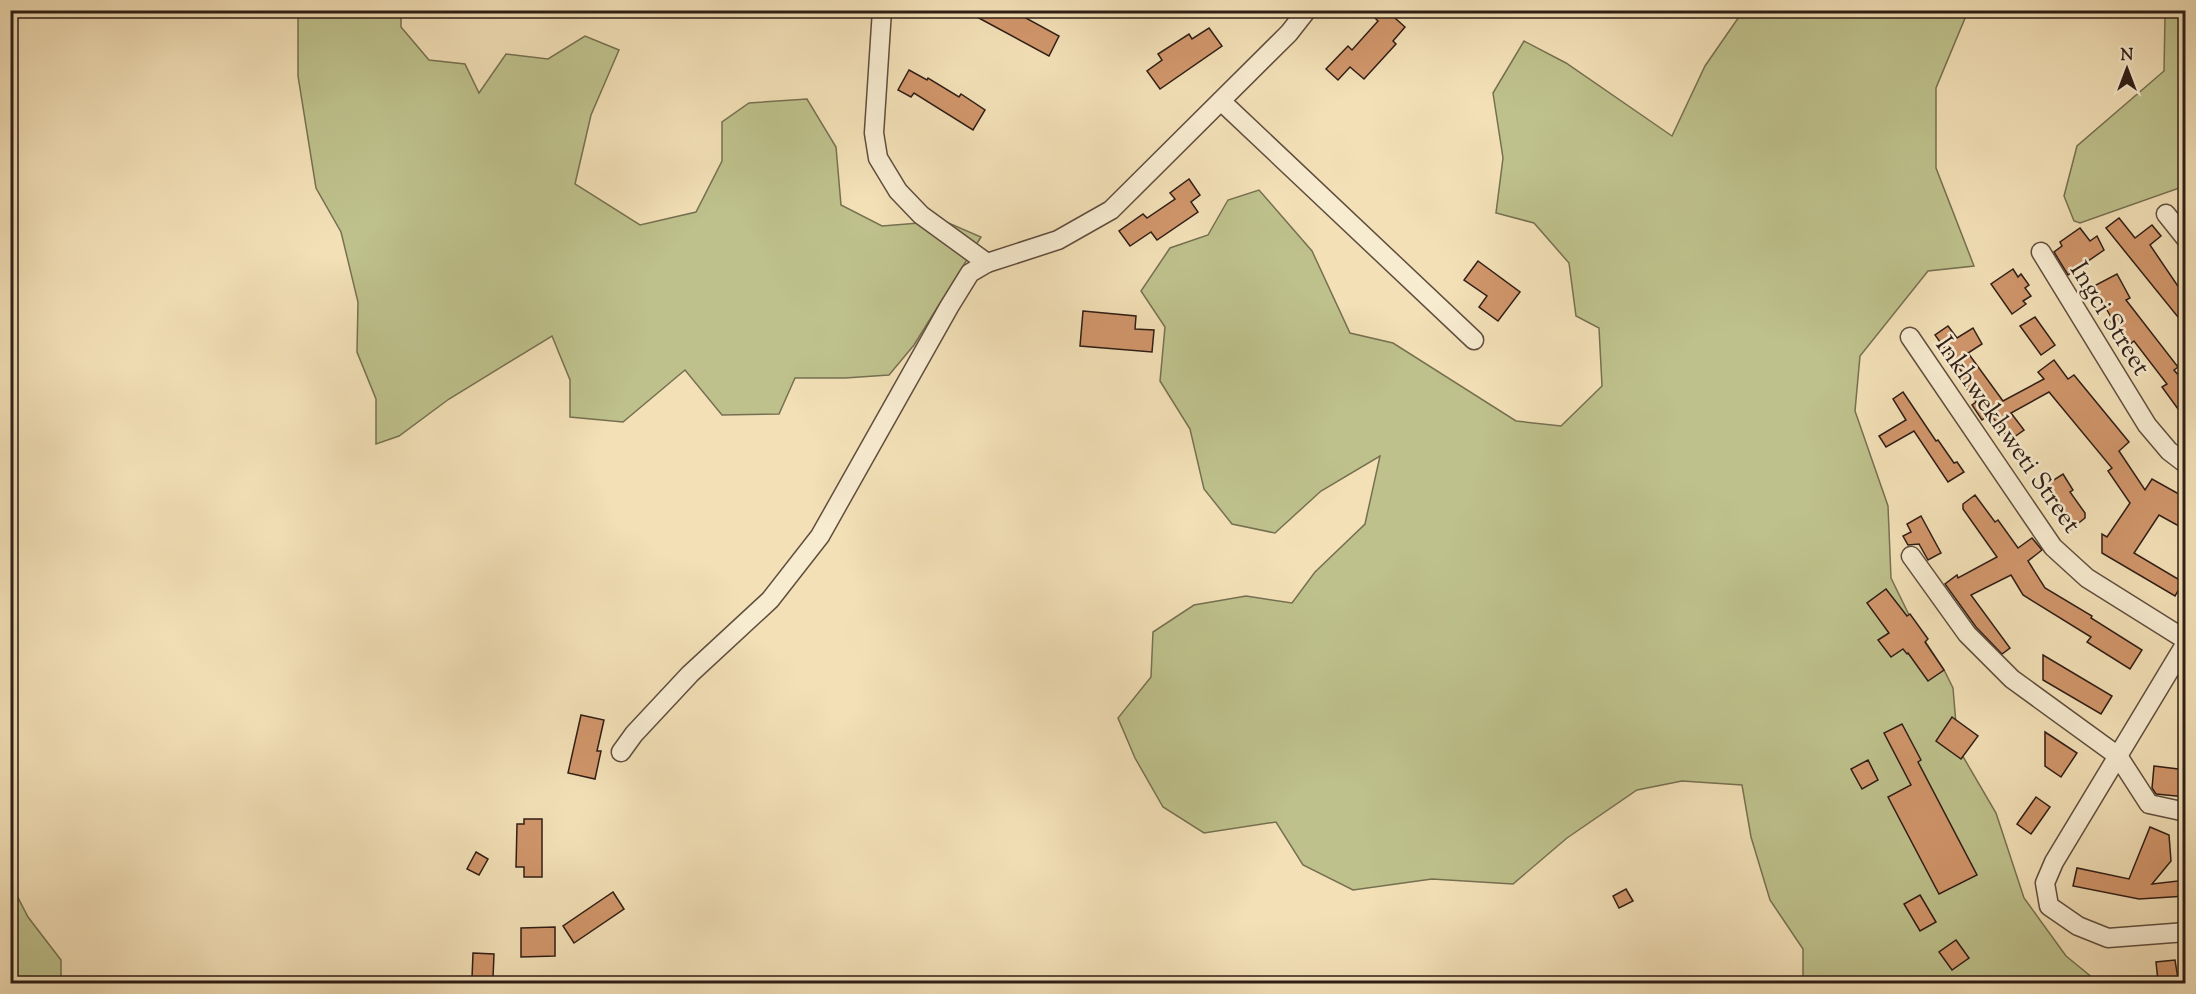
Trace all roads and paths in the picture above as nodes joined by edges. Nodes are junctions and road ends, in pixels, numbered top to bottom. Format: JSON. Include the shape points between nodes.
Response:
{"nodes":[{"id":1,"x":882,"y":10,"type":"edge"},
{"id":2,"x":1307,"y":10,"type":"edge"},
{"id":3,"x":1221,"y":101,"type":"junction"},
{"id":4,"x":2166,"y":214,"type":"dead end"},
{"id":5,"x":2186,"y":238,"type":"edge"},
{"id":6,"x":2041,"y":252,"type":"dead end"},
{"id":7,"x":987,"y":262,"type":"junction"},
{"id":8,"x":1910,"y":337,"type":"dead end"},
{"id":9,"x":1474,"y":340,"type":"dead end"},
{"id":10,"x":2186,"y":464,"type":"edge"},
{"id":11,"x":1911,"y":556,"type":"dead end"},
{"id":12,"x":2186,"y":641,"type":"edge"},
{"id":13,"x":621,"y":752,"type":"dead end"},
{"id":14,"x":2118,"y":756,"type":"junction"},
{"id":15,"x":2186,"y":812,"type":"edge"},
{"id":16,"x":2186,"y":932,"type":"edge"}],
"edges":[{"from":1,"to":7,"type":"street","via":[[874,133],[879,158],[898,191],[921,215]]},
{"from":2,"to":3,"type":"street"},
{"from":3,"to":7,"type":"street","via":[[1111,210],[1058,240]]},
{"from":3,"to":9,"type":"street"},
{"from":4,"to":5,"type":"street"},
{"from":6,"to":10,"type":"street","name":"Ingci Street","via":[[2147,425]]},
{"from":7,"to":13,"type":"street","via":[[970,273],[949,307],[820,536],[770,600],[690,674]]},
{"from":8,"to":12,"type":"street","name":"Inkhwekhweti Street","via":[[2053,547],[2086,578]]},
{"from":11,"to":14,"type":"street","via":[[1967,634],[2012,679]]},
{"from":12,"to":14,"type":"street"},
{"from":14,"to":15,"type":"street","via":[[2149,804]]},
{"from":14,"to":16,"type":"street","via":[[2054,862],[2045,883],[2049,906],[2078,926],[2108,938]]}]}
